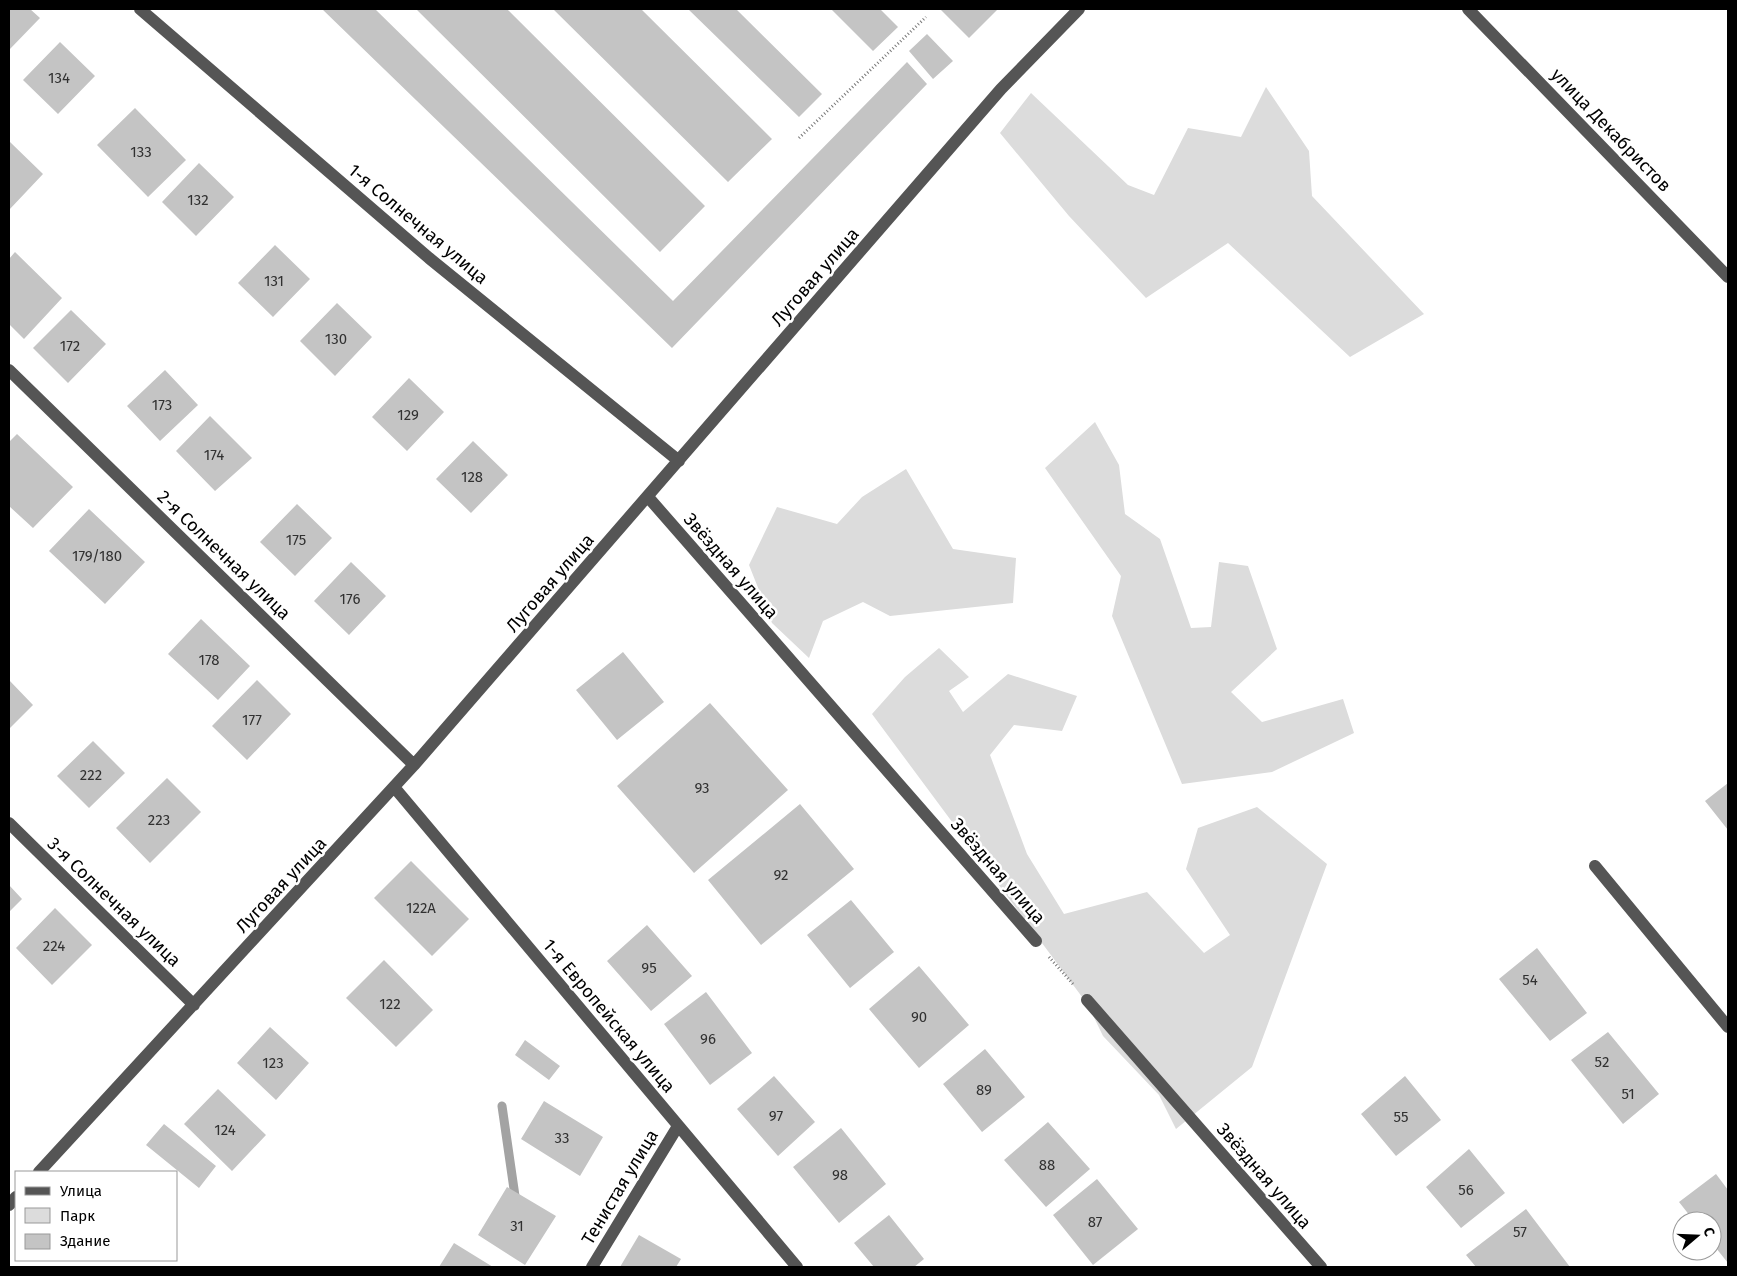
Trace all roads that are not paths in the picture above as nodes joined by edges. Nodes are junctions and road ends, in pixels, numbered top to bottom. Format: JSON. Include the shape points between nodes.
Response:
{"nodes":[{"id":1,"x":140,"y":9,"type":"edge"},
{"id":2,"x":1078,"y":9,"type":"edge"},
{"id":3,"x":1468,"y":9,"type":"edge"},
{"id":4,"x":1728,"y":277,"type":"edge"},
{"id":5,"x":9,"y":370,"type":"edge"},
{"id":6,"x":679,"y":461,"type":"junction"},
{"id":7,"x":648,"y":497,"type":"junction"},
{"id":8,"x":414,"y":765,"type":"junction"},
{"id":9,"x":394,"y":787,"type":"junction"},
{"id":10,"x":9,"y":823,"type":"edge"},
{"id":11,"x":1595,"y":866,"type":"dead end"},
{"id":12,"x":1036,"y":941,"type":"road end"},
{"id":13,"x":1087,"y":1000,"type":"road end"},
{"id":14,"x":194,"y":1005,"type":"junction"},
{"id":15,"x":1728,"y":1027,"type":"edge"},
{"id":16,"x":678,"y":1126,"type":"junction"},
{"id":17,"x":40,"y":1171,"type":"edge"},
{"id":18,"x":592,"y":1267,"type":"edge"},
{"id":19,"x":797,"y":1267,"type":"edge"},
{"id":20,"x":1321,"y":1267,"type":"edge"}],
"edges":[{"from":1,"to":6,"type":"street","name":"1-я Солнечная улица","via":[[430,258]]},
{"from":2,"to":6,"type":"street","name":"Луговая улица","via":[[1001,88]]},
{"from":3,"to":4,"type":"street","name":"улица Декабристов"},
{"from":5,"to":8,"type":"street","name":"2-я Солнечная улица"},
{"from":6,"to":7,"type":"street","name":"Луговая улица"},
{"from":7,"to":8,"type":"street","name":"Луговая улица"},
{"from":7,"to":12,"type":"street","name":"Звёздная улица"},
{"from":8,"to":9,"type":"street","name":"Луговая улица"},
{"from":9,"to":14,"type":"street","name":"Луговая улица"},
{"from":9,"to":16,"type":"street","name":"1-я Европейская улица"},
{"from":10,"to":14,"type":"street","name":"3-я Солнечная улица"},
{"from":11,"to":15,"type":"street"},
{"from":13,"to":20,"type":"street","name":"Звёздная улица"},
{"from":14,"to":17,"type":"street","name":"Луговая улица"},
{"from":16,"to":18,"type":"street","name":"Тенистая улица"},
{"from":16,"to":19,"type":"street","name":"1-я Европейская улица"}]}
